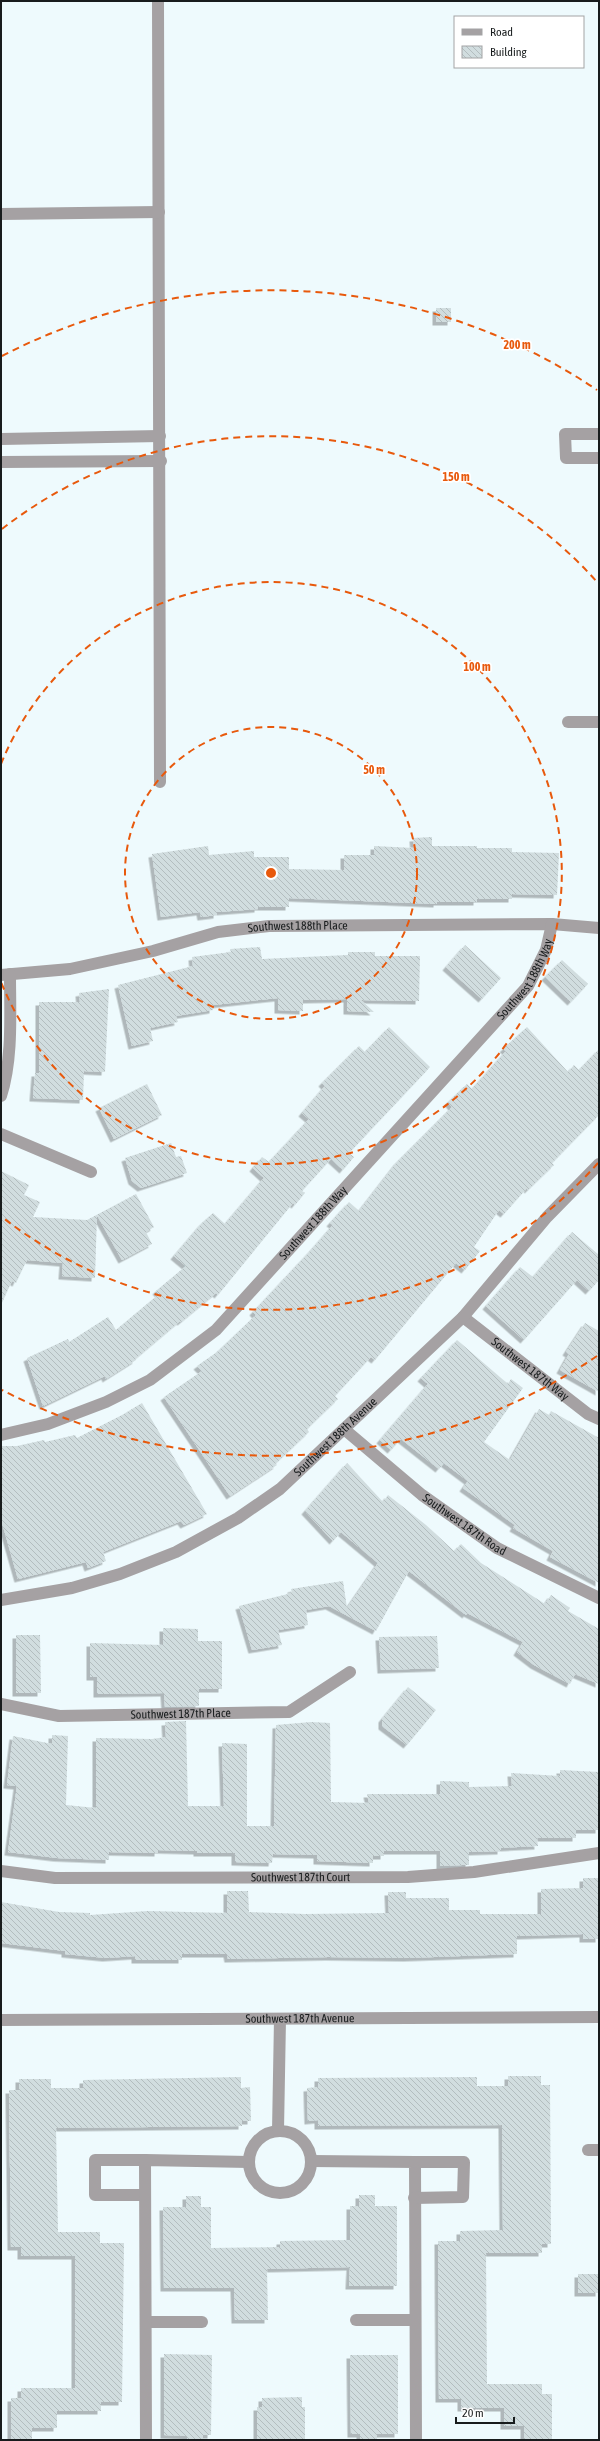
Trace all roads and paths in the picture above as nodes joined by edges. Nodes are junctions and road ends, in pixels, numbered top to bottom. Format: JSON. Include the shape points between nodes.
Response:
{"nodes":[{"id":1,"x":158,"y":1,"type":"edge"},
{"id":2,"x":159,"y":212,"type":"junction"},
{"id":3,"x":1,"y":214,"type":"edge"},
{"id":4,"x":599,"y":434,"type":"edge"},
{"id":5,"x":160,"y":436,"type":"junction"},
{"id":6,"x":1,"y":439,"type":"edge"},
{"id":7,"x":599,"y":458,"type":"edge"},
{"id":8,"x":161,"y":461,"type":"junction"},
{"id":9,"x":1,"y":462,"type":"edge"},
{"id":10,"x":568,"y":722,"type":"dead end"},
{"id":11,"x":599,"y":722,"type":"edge"},
{"id":12,"x":160,"y":782,"type":"dead end"},
{"id":13,"x":552,"y":924,"type":"junction"},
{"id":14,"x":599,"y":928,"type":"edge"},
{"id":15,"x":6,"y":975,"type":"edge"},
{"id":16,"x":1,"y":1096,"type":"edge"},
{"id":17,"x":1,"y":1134,"type":"edge"},
{"id":18,"x":599,"y":1164,"type":"edge"},
{"id":19,"x":91,"y":1172,"type":"dead end"},
{"id":20,"x":463,"y":1317,"type":"junction"},
{"id":21,"x":599,"y":1419,"type":"edge"},
{"id":22,"x":344,"y":1429,"type":"junction"},
{"id":23,"x":1,"y":1435,"type":"edge"},
{"id":24,"x":599,"y":1598,"type":"edge"},
{"id":25,"x":1,"y":1600,"type":"edge"},
{"id":26,"x":350,"y":1672,"type":"dead end"},
{"id":27,"x":1,"y":1704,"type":"edge"},
{"id":28,"x":599,"y":1853,"type":"edge"},
{"id":29,"x":1,"y":1871,"type":"edge"},
{"id":30,"x":599,"y":2017,"type":"edge"},
{"id":31,"x":280,"y":2019,"type":"junction"},
{"id":32,"x":1,"y":2020,"type":"edge"},
{"id":33,"x":278,"y":2130,"type":"junction"},
{"id":34,"x":145,"y":2160,"type":"junction"},
{"id":35,"x":311,"y":2161,"type":"junction"},
{"id":36,"x":249,"y":2162,"type":"junction"},
{"id":37,"x":415,"y":2162,"type":"junction"},
{"id":38,"x":145,"y":2195,"type":"junction"},
{"id":39,"x":414,"y":2198,"type":"junction"},
{"id":40,"x":356,"y":2320,"type":"dead end"},
{"id":41,"x":415,"y":2320,"type":"junction"},
{"id":42,"x":146,"y":2322,"type":"junction"},
{"id":43,"x":202,"y":2322,"type":"dead end"},
{"id":44,"x":146,"y":2440,"type":"edge"},
{"id":45,"x":416,"y":2440,"type":"edge"}],
"edges":[{"from":1,"to":2,"type":"street"},
{"from":2,"to":3,"type":"street"},
{"from":2,"to":5,"type":"street"},
{"from":4,"to":7,"type":"street","via":[[565,434],[566,458]]},
{"from":5,"to":6,"type":"street"},
{"from":5,"to":8,"type":"street"},
{"from":8,"to":9,"type":"street"},
{"from":8,"to":12,"type":"street"},
{"from":10,"to":11,"type":"street"},
{"from":13,"to":14,"type":"street","name":"Southwest 188th Place"},
{"from":13,"to":15,"type":"street","name":"Southwest 188th Place","via":[[269,926],[218,932],[153,951],[70,969]]},
{"from":13,"to":23,"type":"street","name":"Southwest 188th Way","via":[[546,950],[528,986],[216,1330],[150,1380],[106,1402],[48,1424]]},
{"from":15,"to":16,"type":"street","via":[[10,1035],[5,1084]]},
{"from":17,"to":19,"type":"street"},
{"from":18,"to":20,"type":"street","name":"Southwest 188th Avenue","via":[[547,1217]]},
{"from":20,"to":21,"type":"street","name":"Southwest 187th Way","via":[[588,1414]]},
{"from":20,"to":22,"type":"street","name":"Southwest 188th Avenue"},
{"from":22,"to":24,"type":"street","name":"Southwest 187th Road","via":[[422,1495],[497,1548]]},
{"from":22,"to":25,"type":"street","name":"Southwest 188th Avenue","via":[[280,1489],[238,1518],[176,1552],[120,1574],[72,1588]]},
{"from":26,"to":27,"type":"street","name":"Southwest 187th Place","via":[[289,1712],[59,1716]]},
{"from":28,"to":29,"type":"street","name":"Southwest 187th Court","via":[[474,1872],[408,1877],[56,1878]]},
{"from":30,"to":31,"type":"street","name":"Southwest 187th Avenue"},
{"from":31,"to":32,"type":"street","name":"Southwest 187th Avenue"},
{"from":31,"to":33,"type":"street"},
{"from":33,"to":35,"type":"street","via":[[293,2133],[305,2142],[310,2151]]},
{"from":33,"to":36,"type":"street","via":[[261,2137],[250,2152]]},
{"from":34,"to":36,"type":"street"},
{"from":34,"to":38,"type":"street"},
{"from":34,"to":38,"type":"street","via":[[95,2160],[95,2195]]},
{"from":35,"to":36,"type":"street","via":[[306,2180],[299,2187],[280,2193],[262,2187],[250,2172]]},
{"from":35,"to":37,"type":"street"},
{"from":37,"to":39,"type":"street"},
{"from":37,"to":39,"type":"street","via":[[464,2162],[463,2197]]},
{"from":38,"to":42,"type":"street"},
{"from":39,"to":41,"type":"street"},
{"from":40,"to":41,"type":"street"},
{"from":41,"to":45,"type":"street"},
{"from":42,"to":43,"type":"street"},
{"from":42,"to":44,"type":"street"}]}
